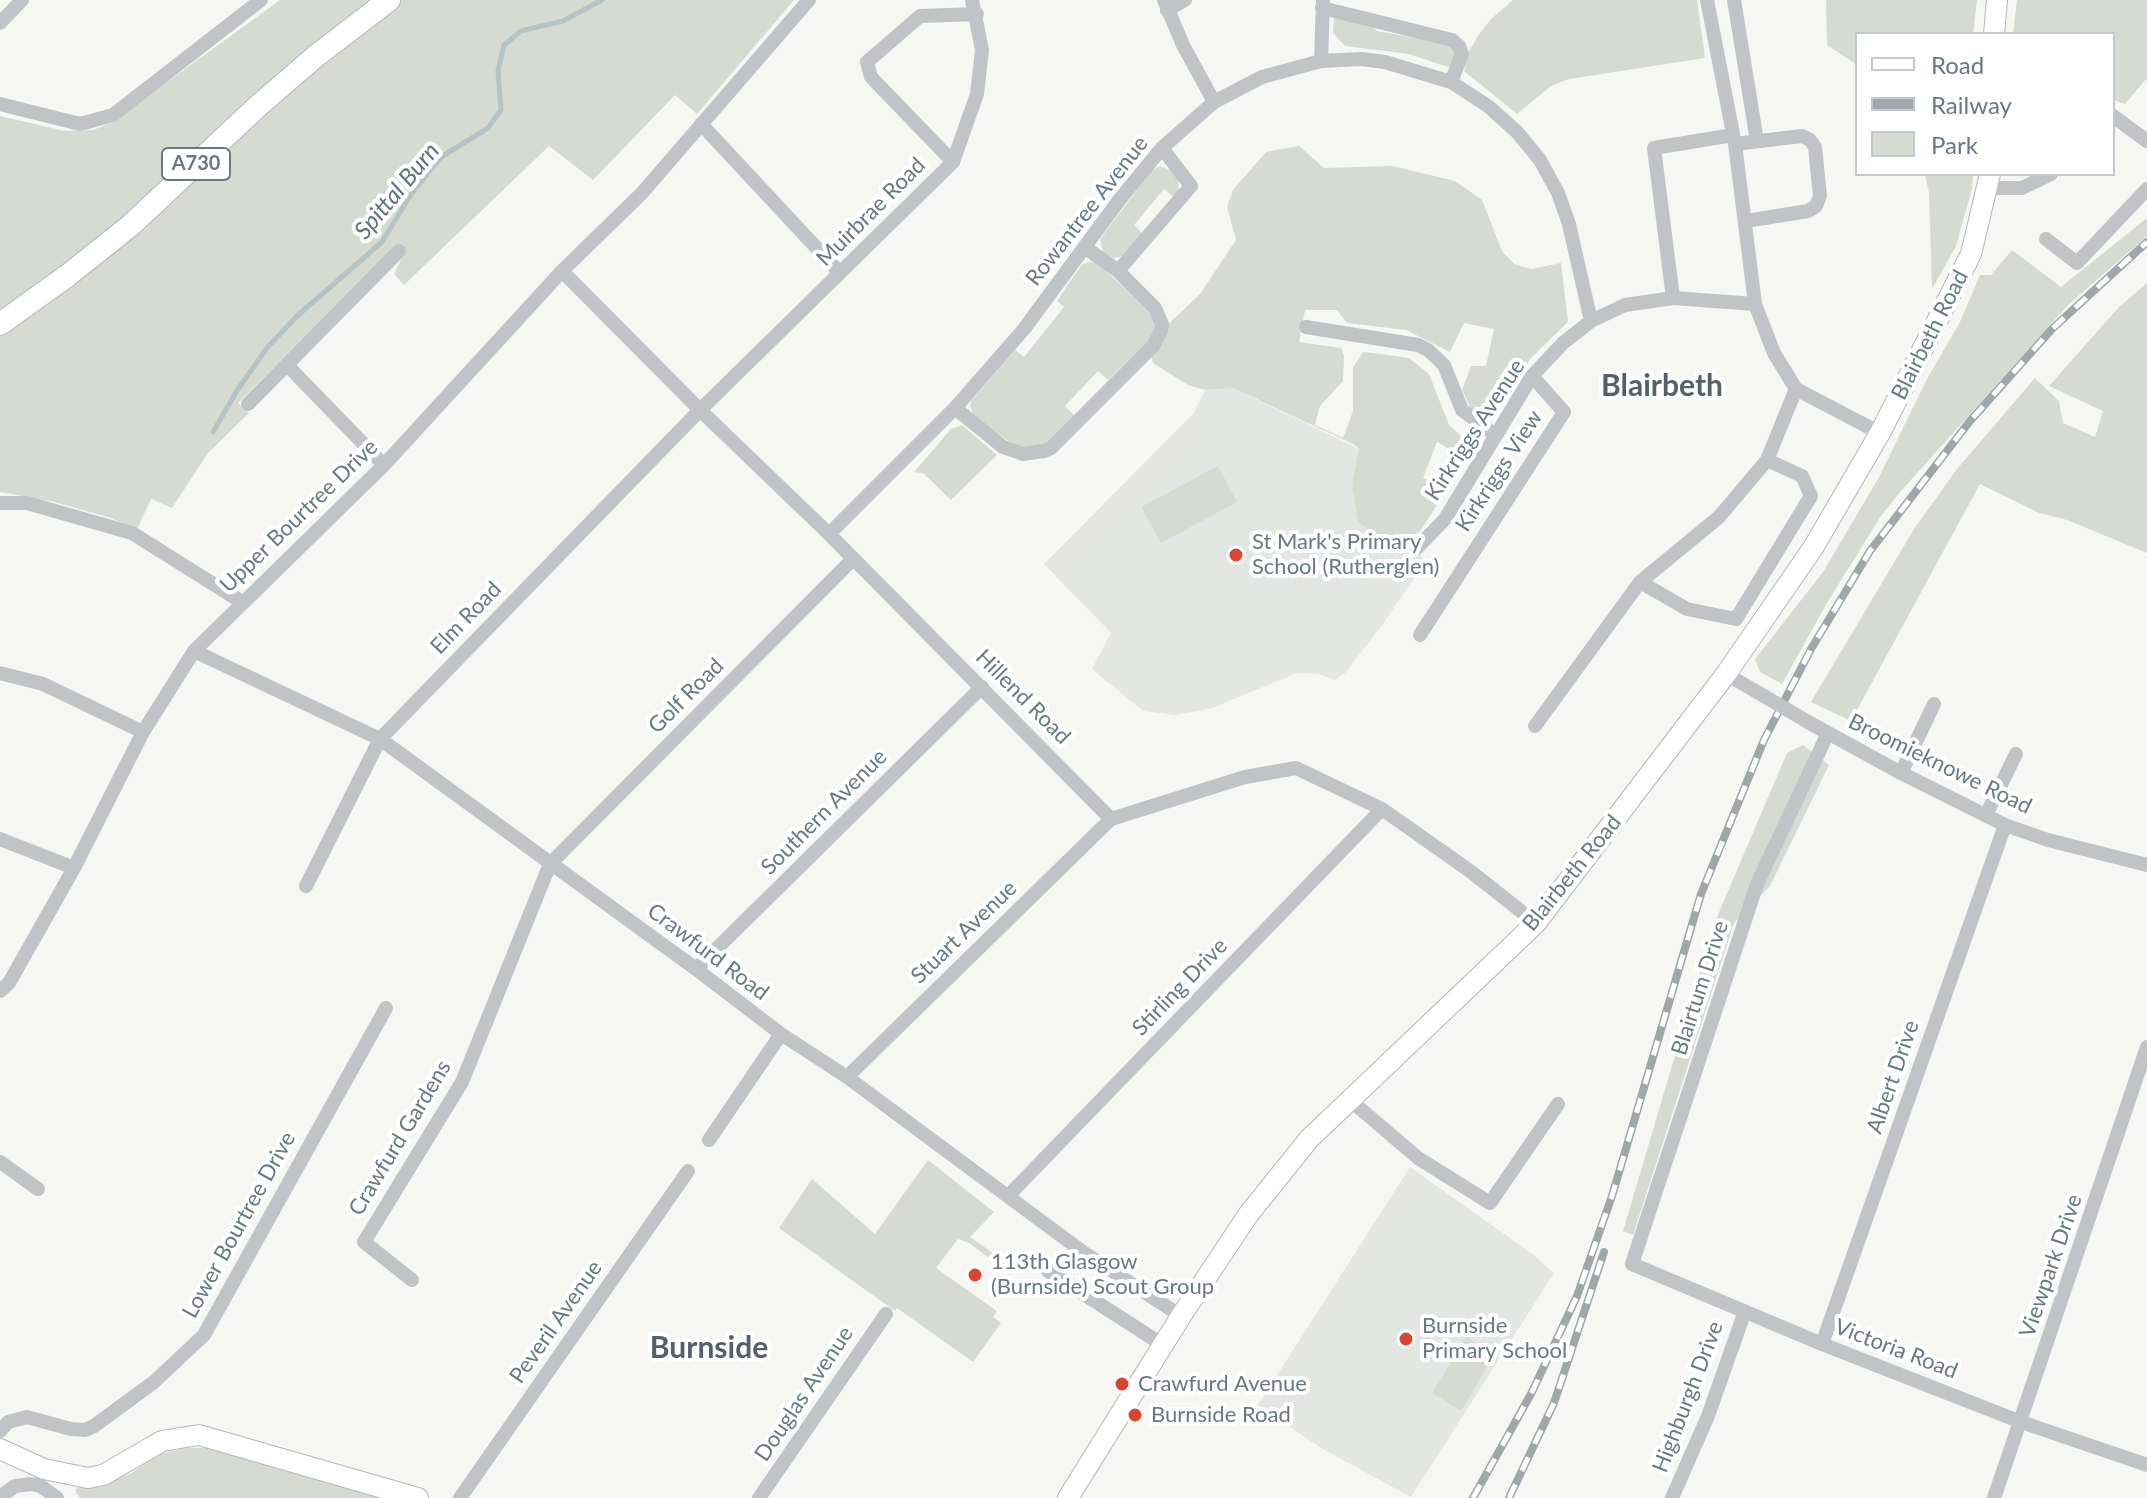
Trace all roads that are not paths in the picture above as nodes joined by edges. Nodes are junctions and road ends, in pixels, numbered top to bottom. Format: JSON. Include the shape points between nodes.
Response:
{"nodes":[{"id":1,"x":22,"y":0,"type":"edge"},
{"id":2,"x":261,"y":0,"type":"edge"},
{"id":3,"x":389,"y":0,"type":"edge"},
{"id":4,"x":809,"y":0,"type":"edge"},
{"id":5,"x":1185,"y":0,"type":"edge"},
{"id":6,"x":1707,"y":0,"type":"edge"},
{"id":7,"x":1734,"y":0,"type":"edge"},
{"id":8,"x":1997,"y":0,"type":"edge"},
{"id":9,"x":1322,"y":4,"type":"edge"},
{"id":10,"x":1166,"y":5,"type":"edge"},
{"id":11,"x":974,"y":7,"type":"edge"},
{"id":12,"x":0,"y":23,"type":"edge"},
{"id":13,"x":1994,"y":32,"type":"edge"},
{"id":14,"x":1321,"y":61,"type":"junction"},
{"id":15,"x":1451,"y":82,"type":"junction"},
{"id":16,"x":1214,"y":102,"type":"junction"},
{"id":17,"x":0,"y":104,"type":"edge"},
{"id":18,"x":2116,"y":116,"type":"edge"},
{"id":19,"x":701,"y":124,"type":"junction"},
{"id":20,"x":1734,"y":140,"type":"junction"},
{"id":21,"x":1757,"y":141,"type":"junction"},
{"id":22,"x":2147,"y":141,"type":"edge"},
{"id":23,"x":1162,"y":148,"type":"junction"},
{"id":24,"x":953,"y":162,"type":"junction"},
{"id":25,"x":2047,"y":176,"type":"edge"},
{"id":26,"x":1989,"y":181,"type":"edge"},
{"id":27,"x":2147,"y":189,"type":"edge"},
{"id":28,"x":1746,"y":221,"type":"junction"},
{"id":29,"x":2046,"y":239,"type":"dead end"},
{"id":30,"x":1086,"y":248,"type":"junction"},
{"id":31,"x":399,"y":251,"type":"dead end"},
{"id":32,"x":562,"y":271,"type":"junction"},
{"id":33,"x":1118,"y":271,"type":"junction"},
{"id":34,"x":840,"y":273,"type":"junction"},
{"id":35,"x":1673,"y":298,"type":"junction"},
{"id":36,"x":1755,"y":304,"type":"junction"},
{"id":37,"x":1591,"y":321,"type":"junction"},
{"id":38,"x":0,"y":324,"type":"edge"},
{"id":39,"x":1306,"y":327,"type":"dead end"},
{"id":40,"x":287,"y":365,"type":"junction"},
{"id":41,"x":1532,"y":376,"type":"junction"},
{"id":42,"x":1796,"y":389,"type":"junction"},
{"id":43,"x":248,"y":404,"type":"dead end"},
{"id":44,"x":955,"y":408,"type":"junction"},
{"id":45,"x":700,"y":410,"type":"junction"},
{"id":46,"x":1880,"y":433,"type":"junction"},
{"id":47,"x":1495,"y":435,"type":"junction"},
{"id":48,"x":1767,"y":460,"type":"junction"},
{"id":49,"x":384,"y":465,"type":"junction"},
{"id":50,"x":0,"y":503,"type":"edge"},
{"id":51,"x":829,"y":534,"type":"junction"},
{"id":52,"x":1416,"y":549,"type":"dead end"},
{"id":53,"x":853,"y":559,"type":"junction"},
{"id":54,"x":1640,"y":582,"type":"junction"},
{"id":55,"x":242,"y":602,"type":"junction"},
{"id":56,"x":1420,"y":635,"type":"dead end"},
{"id":57,"x":194,"y":651,"type":"junction"},
{"id":58,"x":0,"y":673,"type":"edge"},
{"id":59,"x":1726,"y":674,"type":"junction"},
{"id":60,"x":982,"y":687,"type":"junction"},
{"id":61,"x":1934,"y":704,"type":"dead end"},
{"id":62,"x":1535,"y":726,"type":"dead end"},
{"id":63,"x":143,"y":732,"type":"junction"},
{"id":64,"x":1828,"y":733,"type":"junction"},
{"id":65,"x":380,"y":739,"type":"junction"},
{"id":66,"x":2016,"y":754,"type":"dead end"},
{"id":67,"x":1901,"y":773,"type":"junction"},
{"id":68,"x":1382,"y":809,"type":"junction"},
{"id":69,"x":1986,"y":815,"type":"junction"},
{"id":70,"x":1111,"y":819,"type":"junction"},
{"id":71,"x":2005,"y":825,"type":"junction"},
{"id":72,"x":0,"y":839,"type":"edge"},
{"id":73,"x":2145,"y":859,"type":"edge"},
{"id":74,"x":550,"y":864,"type":"junction"},
{"id":75,"x":74,"y":868,"type":"junction"},
{"id":76,"x":306,"y":886,"type":"dead end"},
{"id":77,"x":1536,"y":923,"type":"junction"},
{"id":78,"x":696,"y":969,"type":"junction"},
{"id":79,"x":0,"y":991,"type":"edge"},
{"id":80,"x":386,"y":1008,"type":"dead end"},
{"id":81,"x":781,"y":1034,"type":"junction"},
{"id":82,"x":2147,"y":1047,"type":"edge"},
{"id":83,"x":847,"y":1077,"type":"junction"},
{"id":84,"x":1350,"y":1100,"type":"junction"},
{"id":85,"x":1558,"y":1104,"type":"dead end"},
{"id":86,"x":709,"y":1140,"type":"dead end"},
{"id":87,"x":0,"y":1162,"type":"edge"},
{"id":88,"x":688,"y":1171,"type":"dead end"},
{"id":89,"x":38,"y":1189,"type":"dead end"},
{"id":90,"x":1009,"y":1195,"type":"junction"},
{"id":91,"x":1632,"y":1264,"type":"joint"},
{"id":92,"x":1048,"y":1271,"type":"dead end"},
{"id":93,"x":412,"y":1280,"type":"dead end"},
{"id":94,"x":1745,"y":1311,"type":"junction"},
{"id":95,"x":886,"y":1314,"type":"dead end"},
{"id":96,"x":1181,"y":1316,"type":"junction"},
{"id":97,"x":1822,"y":1344,"type":"junction"},
{"id":98,"x":1163,"y":1345,"type":"junction"},
{"id":99,"x":2021,"y":1422,"type":"junction"},
{"id":100,"x":0,"y":1431,"type":"edge"},
{"id":101,"x":0,"y":1449,"type":"edge"},
{"id":102,"x":2147,"y":1465,"type":"edge"},
{"id":103,"x":0,"y":1497,"type":"edge"},
{"id":104,"x":57,"y":1498,"type":"edge"},
{"id":105,"x":418,"y":1498,"type":"edge"},
{"id":106,"x":460,"y":1498,"type":"edge"},
{"id":107,"x":759,"y":1498,"type":"edge"},
{"id":108,"x":1068,"y":1498,"type":"edge"},
{"id":109,"x":1672,"y":1498,"type":"edge"},
{"id":110,"x":1994,"y":1498,"type":"edge"}],
"edges":[{"from":1,"to":12,"type":"street"},
{"from":2,"to":17,"type":"street","via":[[113,115],[80,124]]},
{"from":3,"to":38,"type":"main road","number":"A730","via":[[258,106],[131,225]]},
{"from":4,"to":19,"type":"street","name":"Upper Bourtree Drive"},
{"from":5,"to":10,"type":"street"},
{"from":6,"to":20,"type":"street"},
{"from":7,"to":21,"type":"street"},
{"from":8,"to":13,"type":"main road"},
{"from":9,"to":14,"type":"street"},
{"from":9,"to":15,"type":"street","via":[[1452,40],[1462,54]]},
{"from":10,"to":16,"type":"street"},
{"from":11,"to":24,"type":"street","name":"Muirbrae Road","via":[[982,50],[977,94]]},
{"from":11,"to":24,"type":"street","via":[[920,16],[867,62],[871,77]]},
{"from":14,"to":15,"type":"street","name":"Rowantree Avenue","via":[[1385,62]]},
{"from":14,"to":16,"type":"street","name":"Rowantree Avenue","via":[[1262,77]]},
{"from":15,"to":37,"type":"street","name":"Rowantree Avenue","via":[[1488,106],[1540,160],[1569,224]]},
{"from":16,"to":23,"type":"street","name":"Rowantree Avenue"},
{"from":18,"to":22,"type":"street"},
{"from":19,"to":32,"type":"street","name":"Upper Bourtree Drive","via":[[642,193]]},
{"from":19,"to":34,"type":"street"},
{"from":20,"to":21,"type":"street"},
{"from":20,"to":28,"type":"street"},
{"from":20,"to":35,"type":"street","via":[[1654,148]]},
{"from":21,"to":28,"type":"street","via":[[1802,136],[1810,140],[1820,196],[1808,211]]},
{"from":23,"to":30,"type":"street","name":"Rowantree Avenue"},
{"from":23,"to":33,"type":"street","via":[[1191,186]]},
{"from":24,"to":34,"type":"street","name":"Muirbrae Road"},
{"from":25,"to":26,"type":"street","name":"Blairbeth Road","via":[[2022,188]]},
{"from":26,"to":46,"type":"main road","name":"Blairbeth Road","via":[[1971,254]]},
{"from":27,"to":29,"type":"street","via":[[2077,263]]},
{"from":28,"to":36,"type":"street"},
{"from":30,"to":33,"type":"street"},
{"from":30,"to":44,"type":"street","name":"Rowantree Avenue"},
{"from":31,"to":40,"type":"street"},
{"from":32,"to":45,"type":"street","name":"Hillend Road"},
{"from":32,"to":49,"type":"street","name":"Upper Bourtree Drive"},
{"from":33,"to":44,"type":"street","via":[[1155,308],[1161,331],[1153,346],[1051,448],[1030,454],[1011,450]]},
{"from":34,"to":45,"type":"street","name":"Muirbrae Road"},
{"from":35,"to":36,"type":"street","name":"Kirkriggs Avenue"},
{"from":35,"to":37,"type":"street","name":"Kirkriggs Avenue","via":[[1625,305]]},
{"from":36,"to":42,"type":"street","via":[[1774,353]]},
{"from":37,"to":41,"type":"street","name":"Kirkriggs Avenue"},
{"from":39,"to":47,"type":"street","via":[[1428,350],[1444,365],[1462,410]]},
{"from":40,"to":43,"type":"street"},
{"from":40,"to":49,"type":"street"},
{"from":41,"to":47,"type":"street","name":"Kirkriggs Avenue"},
{"from":41,"to":56,"type":"street","name":"Kirkriggs View","via":[[1564,412]]},
{"from":42,"to":46,"type":"street"},
{"from":42,"to":48,"type":"street"},
{"from":44,"to":51,"type":"street","name":"Rowantree Avenue"},
{"from":45,"to":51,"type":"street","name":"Hillend Road"},
{"from":45,"to":65,"type":"street","name":"Elm Road"},
{"from":46,"to":59,"type":"main road","name":"Blairbeth Road","via":[[1813,548]]},
{"from":47,"to":52,"type":"street","name":"Kirkriggs Avenue","via":[[1445,519]]},
{"from":48,"to":54,"type":"street","via":[[1719,517]]},
{"from":48,"to":54,"type":"street","via":[[1802,476],[1811,496],[1736,619],[1687,609]]},
{"from":49,"to":55,"type":"street","name":"Upper Bourtree Drive"},
{"from":50,"to":55,"type":"street","via":[[27,503],[132,533]]},
{"from":51,"to":53,"type":"street","name":"Hillend Road"},
{"from":53,"to":60,"type":"street","name":"Hillend Road"},
{"from":53,"to":74,"type":"street","name":"Golf Road"},
{"from":54,"to":62,"type":"street"},
{"from":55,"to":57,"type":"street","name":"Upper Bourtree Drive"},
{"from":57,"to":63,"type":"street","name":"Upper Bourtree Drive"},
{"from":57,"to":65,"type":"street","name":"Crawfurd Road"},
{"from":58,"to":63,"type":"street","via":[[43,684]]},
{"from":59,"to":64,"type":"street","name":"Broomieknowe Road","bridge":true},
{"from":59,"to":77,"type":"main road","name":"Blairbeth Road"},
{"from":60,"to":70,"type":"street","name":"Hillend Road"},
{"from":60,"to":78,"type":"street","name":"Southern Avenue"},
{"from":61,"to":67,"type":"street"},
{"from":63,"to":75,"type":"street","name":"Upper Bourtree Drive"},
{"from":64,"to":67,"type":"street","name":"Broomieknowe Road"},
{"from":64,"to":91,"type":"street","name":"Blairtum Drive","via":[[1757,884]]},
{"from":65,"to":74,"type":"street","name":"Crawfurd Road"},
{"from":65,"to":76,"type":"street","name":"Elm Road"},
{"from":66,"to":69,"type":"street"},
{"from":67,"to":69,"type":"street","name":"Broomieknowe Road"},
{"from":68,"to":70,"type":"street","via":[[1296,768],[1245,777]]},
{"from":68,"to":77,"type":"street"},
{"from":68,"to":90,"type":"street","name":"Stirling Drive"},
{"from":69,"to":71,"type":"street","name":"Broomieknowe Road"},
{"from":70,"to":83,"type":"street","name":"Stuart Avenue"},
{"from":71,"to":73,"type":"street","name":"Broomieknowe Road","via":[[2048,840]]},
{"from":71,"to":97,"type":"street","name":"Albert Drive"},
{"from":72,"to":75,"type":"street"},
{"from":74,"to":78,"type":"street","name":"Crawfurd Road"},
{"from":74,"to":93,"type":"street","name":"Crawfurd Gardens","via":[[462,1082],[364,1242]]},
{"from":75,"to":79,"type":"street","name":"Upper Bourtree Drive"},
{"from":77,"to":84,"type":"main road","name":"Blairbeth Road"},
{"from":78,"to":81,"type":"street","name":"Crawfurd Road"},
{"from":80,"to":100,"type":"street","name":"Lower Bourtree Drive","via":[[204,1335],[154,1382],[94,1426],[71,1429],[27,1417],[8,1422]]},
{"from":81,"to":83,"type":"street","name":"Crawfurd Road"},
{"from":81,"to":86,"type":"street"},
{"from":82,"to":99,"type":"street","name":"Viewpark Drive"},
{"from":83,"to":90,"type":"street","name":"Crawfurd Road"},
{"from":84,"to":85,"type":"street","via":[[1418,1158],[1490,1203]]},
{"from":84,"to":96,"type":"main road","name":"Blairbeth Road","via":[[1309,1139],[1248,1215]]},
{"from":87,"to":89,"type":"street"},
{"from":88,"to":106,"type":"street","name":"Peveril Avenue"},
{"from":90,"to":96,"type":"street","name":"Crawfurd Road","via":[[1083,1252]]},
{"from":91,"to":94,"type":"street","name":"Victoria Road"},
{"from":92,"to":98,"type":"street"},
{"from":94,"to":97,"type":"street","name":"Victoria Road"},
{"from":94,"to":109,"type":"street","name":"Highburgh Drive"},
{"from":95,"to":107,"type":"street","name":"Douglas Avenue"},
{"from":96,"to":98,"type":"main road","name":"Blairbeth Road"},
{"from":97,"to":99,"type":"street","name":"Victoria Road"},
{"from":98,"to":108,"type":"main road","name":"Blairbeth Road"},
{"from":99,"to":102,"type":"street","name":"Victoria Road"},
{"from":99,"to":110,"type":"street","name":"Viewpark Drive"},
{"from":101,"to":105,"type":"main road","via":[[44,1469],[88,1478],[103,1475],[162,1441],[199,1435]]},
{"from":103,"to":104,"type":"street","via":[[15,1486],[31,1484]]}]}
